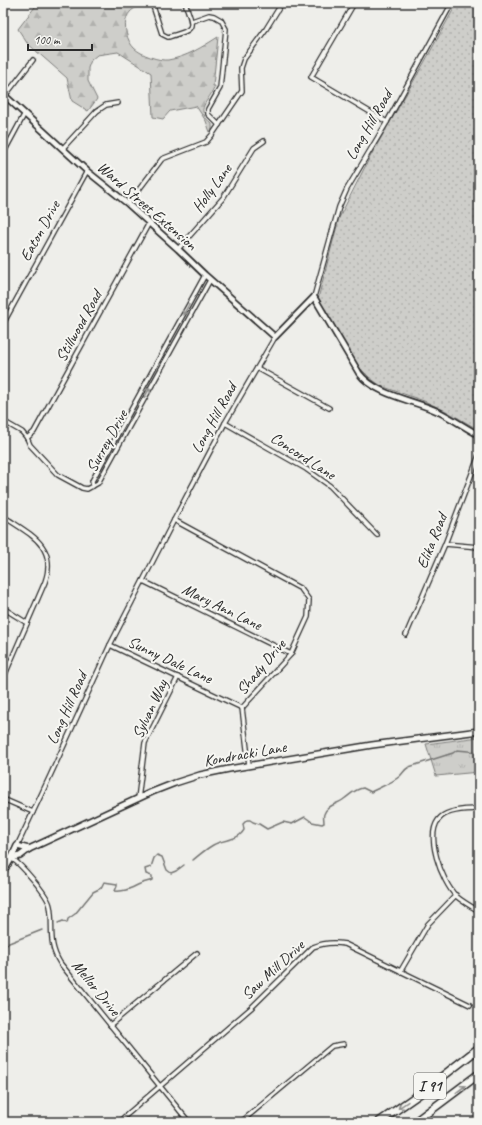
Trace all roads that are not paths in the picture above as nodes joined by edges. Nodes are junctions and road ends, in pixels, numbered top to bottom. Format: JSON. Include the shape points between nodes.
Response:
{"nodes":[{"id":1,"x":152,"y":3,"type":"edge"},
{"id":2,"x":186,"y":3,"type":"edge"},
{"id":3,"x":282,"y":3,"type":"edge"},
{"id":4,"x":452,"y":3,"type":"edge"},
{"id":5,"x":353,"y":5,"type":"dead end"},
{"id":6,"x":192,"y":21,"type":"junction"},
{"id":7,"x":33,"y":60,"type":"dead end"},
{"id":8,"x":4,"y":95,"type":"edge"},
{"id":9,"x":118,"y":103,"type":"dead end"},
{"id":10,"x":24,"y":115,"type":"junction"},
{"id":11,"x":387,"y":122,"type":"junction"},
{"id":12,"x":219,"y":125,"type":"junction"},
{"id":13,"x":264,"y":141,"type":"dead end"},
{"id":14,"x":63,"y":148,"type":"junction"},
{"id":15,"x":3,"y":154,"type":"edge"},
{"id":16,"x":87,"y":171,"type":"junction"},
{"id":17,"x":128,"y":204,"type":"junction"},
{"id":18,"x":149,"y":223,"type":"junction"},
{"id":19,"x":178,"y":248,"type":"junction"},
{"id":20,"x":205,"y":276,"type":"junction"},
{"id":21,"x":210,"y":280,"type":"junction"},
{"id":22,"x":314,"y":297,"type":"junction"},
{"id":23,"x":3,"y":324,"type":"edge"},
{"id":24,"x":274,"y":337,"type":"junction"},
{"id":25,"x":257,"y":368,"type":"junction"},
{"id":26,"x":329,"y":408,"type":"dead end"},
{"id":27,"x":3,"y":421,"type":"edge"},
{"id":28,"x":225,"y":423,"type":"junction"},
{"id":29,"x":479,"y":435,"type":"edge"},
{"id":30,"x":27,"y":438,"type":"junction"},
{"id":31,"x":479,"y":455,"type":"edge"},
{"id":32,"x":93,"y":486,"type":"junction"},
{"id":33,"x":3,"y":516,"type":"edge"},
{"id":34,"x":174,"y":520,"type":"junction"},
{"id":35,"x":377,"y":535,"type":"dead end"},
{"id":36,"x":445,"y":544,"type":"junction"},
{"id":37,"x":479,"y":547,"type":"edge"},
{"id":38,"x":143,"y":581,"type":"junction"},
{"id":39,"x":3,"y":608,"type":"edge"},
{"id":40,"x":27,"y":624,"type":"junction"},
{"id":41,"x":406,"y":636,"type":"dead end"},
{"id":42,"x":110,"y":645,"type":"junction"},
{"id":43,"x":291,"y":654,"type":"junction"},
{"id":44,"x":178,"y":677,"type":"junction"},
{"id":45,"x":3,"y":679,"type":"edge"},
{"id":46,"x":242,"y":708,"type":"junction"},
{"id":47,"x":479,"y":731,"type":"edge"},
{"id":48,"x":249,"y":765,"type":"junction"},
{"id":49,"x":3,"y":799,"type":"edge"},
{"id":50,"x":138,"y":799,"type":"junction"},
{"id":51,"x":479,"y":808,"type":"edge"},
{"id":52,"x":33,"y":812,"type":"junction"},
{"id":53,"x":17,"y":846,"type":"junction"},
{"id":54,"x":30,"y":849,"type":"junction"},
{"id":55,"x":11,"y":858,"type":"junction"},
{"id":56,"x":3,"y":872,"type":"edge"},
{"id":57,"x":456,"y":895,"type":"junction"},
{"id":58,"x":479,"y":912,"type":"edge"},
{"id":59,"x":197,"y":953,"type":"dead end"},
{"id":60,"x":400,"y":972,"type":"junction"},
{"id":61,"x":470,"y":1005,"type":"dead end"},
{"id":62,"x":110,"y":1025,"type":"junction"},
{"id":63,"x":344,"y":1044,"type":"dead end"},
{"id":64,"x":479,"y":1048,"type":"edge"},
{"id":65,"x":479,"y":1074,"type":"edge"},
{"id":66,"x":160,"y":1087,"type":"junction"},
{"id":67,"x":121,"y":1122,"type":"edge"},
{"id":68,"x":189,"y":1122,"type":"edge"},
{"id":69,"x":241,"y":1122,"type":"edge"},
{"id":70,"x":379,"y":1122,"type":"edge"},
{"id":71,"x":415,"y":1122,"type":"edge"}],
"edges":[{"from":1,"to":6,"type":"street","via":[[162,34],[168,37],[191,28]]},
{"from":2,"to":6,"type":"street"},
{"from":3,"to":12,"type":"street","via":[[244,58],[241,68],[242,91]]},
{"from":4,"to":11,"type":"street","name":"Long Hill Road"},
{"from":5,"to":11,"type":"street","via":[[311,77]]},
{"from":6,"to":12,"type":"street","via":[[214,16],[221,20],[226,29],[220,88],[208,109],[208,114]]},
{"from":7,"to":8,"type":"street"},
{"from":8,"to":10,"type":"street","name":"Ward Street Extension"},
{"from":9,"to":14,"type":"street","via":[[106,105],[97,111]]},
{"from":10,"to":14,"type":"street","name":"Ward Street Extension"},
{"from":10,"to":15,"type":"street"},
{"from":11,"to":22,"type":"street","name":"Long Hill Road","via":[[347,188],[339,207]]},
{"from":12,"to":17,"type":"street","via":[[206,142],[162,158]]},
{"from":13,"to":19,"type":"street","name":"Holly Lane","via":[[254,148],[224,198]]},
{"from":14,"to":16,"type":"street","name":"Ward Street Extension"},
{"from":16,"to":17,"type":"street","name":"Ward Street Extension"},
{"from":16,"to":23,"type":"street","name":"Eaton Drive"},
{"from":17,"to":18,"type":"street","name":"Ward Street Extension"},
{"from":18,"to":19,"type":"street","name":"Ward Street Extension"},
{"from":18,"to":30,"type":"street","name":"Stillwood Road","via":[[34,432]]},
{"from":19,"to":20,"type":"street","name":"Ward Street Extension"},
{"from":20,"to":21,"type":"street","name":"Ward Street Extension"},
{"from":20,"to":32,"type":"street","name":"Surrey Drive","one_way":true,"via":[[92,481]]},
{"from":21,"to":24,"type":"street","name":"Ward Street Extension"},
{"from":32,"to":21,"type":"street","name":"Surrey Drive","one_way":true,"via":[[98,483]]},
{"from":22,"to":24,"type":"street","name":"Long Hill Road"},
{"from":22,"to":29,"type":"street","via":[[359,373],[368,383],[380,390],[438,411]]},
{"from":24,"to":25,"type":"street","name":"Long Hill Road"},
{"from":25,"to":26,"type":"street"},
{"from":25,"to":28,"type":"street","name":"Long Hill Road"},
{"from":27,"to":30,"type":"street","via":[[22,432]]},
{"from":28,"to":34,"type":"street","name":"Long Hill Road"},
{"from":28,"to":35,"type":"street","name":"Concord Lane","via":[[306,469],[330,486]]},
{"from":30,"to":32,"type":"street","via":[[30,445],[54,472],[82,488]]},
{"from":31,"to":36,"type":"street","name":"Elika Road"},
{"from":33,"to":40,"type":"street","via":[[39,542],[48,558],[48,575]]},
{"from":34,"to":38,"type":"street","name":"Long Hill Road"},
{"from":34,"to":43,"type":"street","name":"Shady Drive","via":[[302,589],[309,600],[308,617]]},
{"from":36,"to":37,"type":"street"},
{"from":36,"to":41,"type":"street","name":"Elika Road"},
{"from":38,"to":42,"type":"street","name":"Long Hill Road"},
{"from":38,"to":43,"type":"street","name":"Mary Ann Lane"},
{"from":39,"to":40,"type":"street"},
{"from":40,"to":45,"type":"street"},
{"from":42,"to":44,"type":"street","name":"Sunny Dale Lane"},
{"from":42,"to":52,"type":"street","name":"Long Hill Road"},
{"from":43,"to":46,"type":"street","name":"Shady Drive"},
{"from":44,"to":46,"type":"street","name":"Sunny Dale Lane"},
{"from":44,"to":50,"type":"street","name":"Sylvan Way","via":[[145,743]]},
{"from":46,"to":48,"type":"street","name":"Shady Drive"},
{"from":47,"to":48,"type":"main road","name":"Kondracki Lane"},
{"from":48,"to":50,"type":"main road","name":"Kondracki Lane","via":[[192,777]]},
{"from":49,"to":52,"type":"street"},
{"from":50,"to":54,"type":"main road","name":"Kondracki Lane"},
{"from":51,"to":57,"type":"street","via":[[442,815],[436,821],[434,844],[437,861],[443,877]]},
{"from":52,"to":53,"type":"street","name":"Long Hill Road"},
{"from":53,"to":54,"type":"main road"},
{"from":53,"to":55,"type":"main road","name":"Long Hill Road"},
{"from":54,"to":55,"type":"main road","name":"Kondracki Lane","via":[[20,856]]},
{"from":55,"to":56,"type":"main road"},
{"from":55,"to":62,"type":"street","name":"Mellor Drive","via":[[19,864],[48,900],[52,944],[58,959]]},
{"from":57,"to":58,"type":"street"},
{"from":57,"to":60,"type":"street","via":[[428,924]]},
{"from":59,"to":62,"type":"street"},
{"from":60,"to":61,"type":"street","name":"Saw Mill Drive"},
{"from":60,"to":66,"type":"street","name":"Saw Mill Drive","via":[[345,944],[324,943],[313,947],[251,1008]]},
{"from":62,"to":66,"type":"street","name":"Mellor Drive"},
{"from":63,"to":69,"type":"street","via":[[332,1046]]},
{"from":64,"to":70,"type":"highway","number":"I 91","one_way":true},
{"from":71,"to":65,"type":"highway","number":"I 91","one_way":true},
{"from":66,"to":67,"type":"street","name":"Saw Mill Drive"},
{"from":66,"to":68,"type":"street","name":"Mellor Drive"}]}
